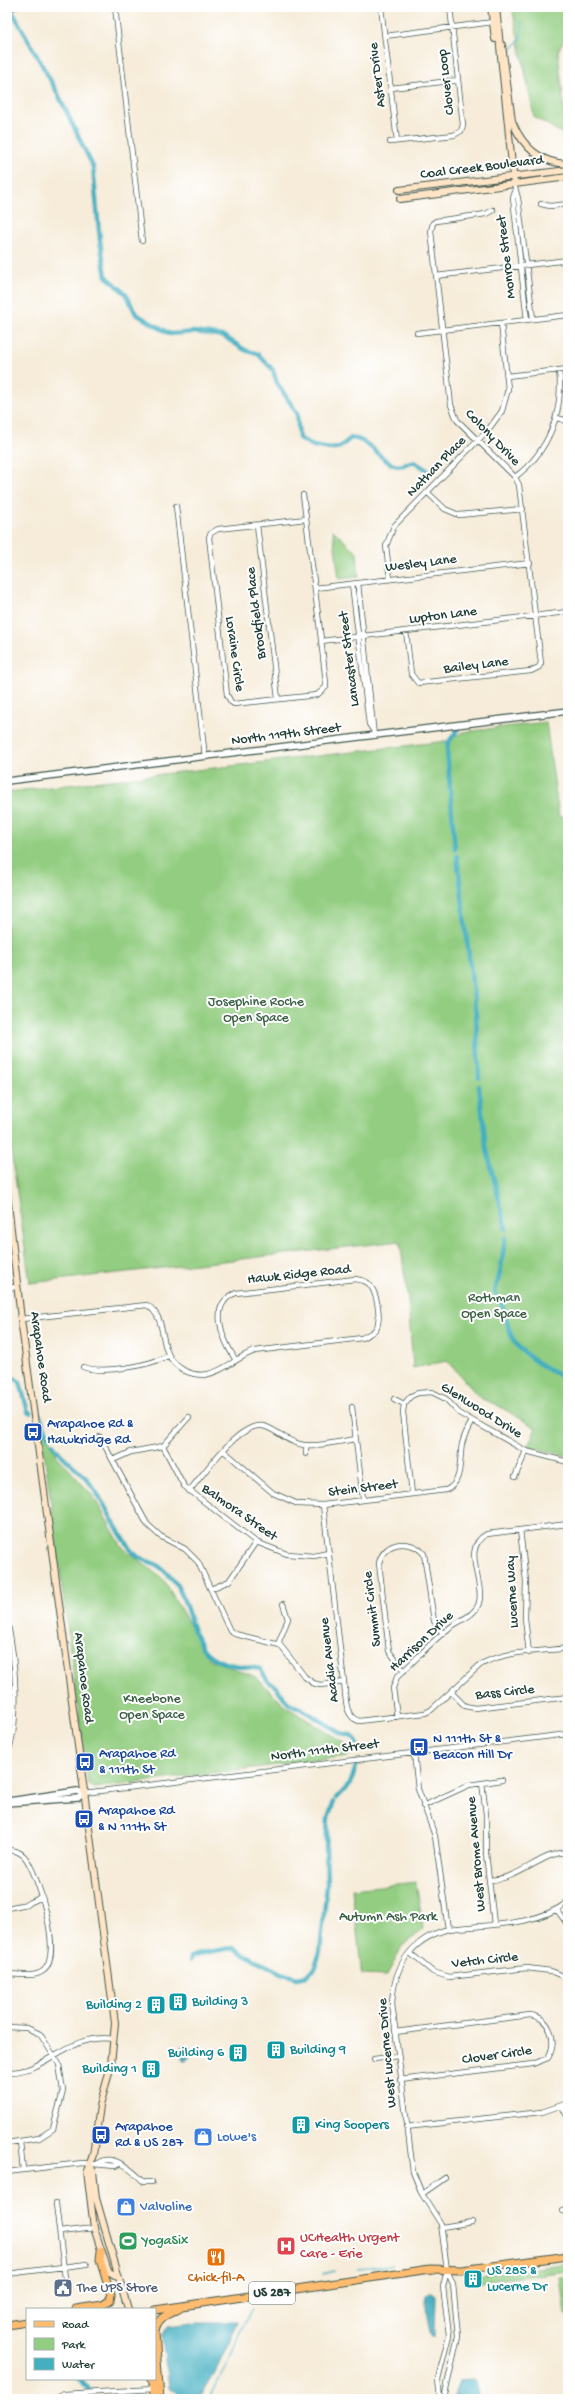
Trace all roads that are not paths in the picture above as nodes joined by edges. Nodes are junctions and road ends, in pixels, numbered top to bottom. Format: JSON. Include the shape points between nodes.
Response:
{"nodes":[{"id":1,"x":16,"y":7,"type":"edge"},
{"id":2,"x":115,"y":7,"type":"edge"},
{"id":3,"x":381,"y":7,"type":"edge"},
{"id":4,"x":450,"y":7,"type":"edge"},
{"id":5,"x":491,"y":7,"type":"edge"},
{"id":6,"x":496,"y":7,"type":"edge"},
{"id":7,"x":7,"y":8,"type":"edge"},
{"id":8,"x":493,"y":22,"type":"junction"},
{"id":9,"x":452,"y":27,"type":"junction"},
{"id":10,"x":384,"y":36,"type":"junction"},
{"id":11,"x":499,"y":37,"type":"junction"},
{"id":12,"x":500,"y":56,"type":"junction"},
{"id":13,"x":458,"y":80,"type":"junction"},
{"id":14,"x":391,"y":88,"type":"junction"},
{"id":15,"x":397,"y":141,"type":"junction"},
{"id":16,"x":390,"y":142,"type":"dead end"},
{"id":17,"x":568,"y":164,"type":"edge"},
{"id":18,"x":568,"y":170,"type":"edge"},
{"id":19,"x":513,"y":177,"type":"junction"},
{"id":20,"x":568,"y":177,"type":"edge"},
{"id":21,"x":514,"y":184,"type":"junction"},
{"id":22,"x":399,"y":190,"type":"dead end"},
{"id":23,"x":515,"y":192,"type":"junction"},
{"id":24,"x":400,"y":199,"type":"dead end"},
{"id":25,"x":541,"y":204,"type":"dead end"},
{"id":26,"x":568,"y":204,"type":"edge"},
{"id":27,"x":493,"y":210,"type":"dead end"},
{"id":28,"x":142,"y":241,"type":"dead end"},
{"id":29,"x":568,"y":260,"type":"edge"},
{"id":30,"x":520,"y":266,"type":"junction"},
{"id":31,"x":526,"y":266,"type":"junction"},
{"id":32,"x":436,"y":276,"type":"junction"},
{"id":33,"x":568,"y":315,"type":"edge"},
{"id":34,"x":533,"y":319,"type":"junction"},
{"id":35,"x":527,"y":320,"type":"junction"},
{"id":36,"x":501,"y":323,"type":"junction"},
{"id":37,"x":442,"y":330,"type":"junction"},
{"id":38,"x":417,"y":333,"type":"dead end"},
{"id":39,"x":568,"y":369,"type":"edge"},
{"id":40,"x":559,"y":370,"type":"junction"},
{"id":41,"x":507,"y":376,"type":"junction"},
{"id":42,"x":557,"y":418,"type":"junction"},
{"id":43,"x":568,"y":421,"type":"edge"},
{"id":44,"x":478,"y":440,"type":"junction"},
{"id":45,"x":515,"y":477,"type":"junction"},
{"id":46,"x":427,"y":492,"type":"junction"},
{"id":47,"x":303,"y":495,"type":"dead end"},
{"id":48,"x":176,"y":506,"type":"dead end"},
{"id":49,"x":523,"y":509,"type":"junction"},
{"id":50,"x":306,"y":519,"type":"junction"},
{"id":51,"x":257,"y":525,"type":"junction"},
{"id":52,"x":530,"y":563,"type":"junction"},
{"id":53,"x":390,"y":579,"type":"junction"},
{"id":54,"x":358,"y":583,"type":"junction"},
{"id":55,"x":352,"y":584,"type":"junction"},
{"id":56,"x":315,"y":588,"type":"junction"},
{"id":57,"x":567,"y":612,"type":"edge"},
{"id":58,"x":536,"y":616,"type":"junction"},
{"id":59,"x":406,"y":631,"type":"junction"},
{"id":60,"x":361,"y":637,"type":"junction"},
{"id":61,"x":321,"y":641,"type":"junction"},
{"id":62,"x":539,"y":667,"type":"joint"},
{"id":63,"x":278,"y":699,"type":"junction"},
{"id":64,"x":568,"y":711,"type":"edge"},
{"id":65,"x":373,"y":733,"type":"junction"},
{"id":66,"x":205,"y":757,"type":"junction"},
{"id":67,"x":7,"y":781,"type":"edge"},
{"id":68,"x":7,"y":1194,"type":"edge"},
{"id":69,"x":17,"y":1286,"type":"junction"},
{"id":70,"x":7,"y":1288,"type":"edge"},
{"id":71,"x":21,"y":1319,"type":"junction"},
{"id":72,"x":168,"y":1356,"type":"junction"},
{"id":73,"x":235,"y":1360,"type":"junction"},
{"id":74,"x":83,"y":1367,"type":"dead end"},
{"id":75,"x":394,"y":1399,"type":"dead end"},
{"id":76,"x":404,"y":1404,"type":"junction"},
{"id":77,"x":352,"y":1407,"type":"dead end"},
{"id":78,"x":189,"y":1417,"type":"dead end"},
{"id":79,"x":472,"y":1421,"type":"junction"},
{"id":80,"x":100,"y":1437,"type":"dead end"},
{"id":81,"x":356,"y":1439,"type":"junction"},
{"id":82,"x":306,"y":1445,"type":"junction"},
{"id":83,"x":163,"y":1446,"type":"junction"},
{"id":84,"x":224,"y":1451,"type":"junction"},
{"id":85,"x":526,"y":1451,"type":"junction"},
{"id":86,"x":306,"y":1454,"type":"dead end"},
{"id":87,"x":113,"y":1460,"type":"junction"},
{"id":88,"x":568,"y":1462,"type":"edge"},
{"id":89,"x":515,"y":1477,"type":"dead end"},
{"id":90,"x":190,"y":1491,"type":"junction"},
{"id":91,"x":412,"y":1494,"type":"junction"},
{"id":92,"x":363,"y":1499,"type":"junction"},
{"id":93,"x":323,"y":1505,"type":"junction"},
{"id":94,"x":568,"y":1524,"type":"edge"},
{"id":95,"x":520,"y":1530,"type":"junction"},
{"id":96,"x":256,"y":1542,"type":"junction"},
{"id":97,"x":328,"y":1553,"type":"junction"},
{"id":98,"x":211,"y":1589,"type":"junction"},
{"id":99,"x":283,"y":1604,"type":"dead end"},
{"id":100,"x":7,"y":1621,"type":"edge"},
{"id":101,"x":443,"y":1634,"type":"junction"},
{"id":102,"x":278,"y":1644,"type":"junction"},
{"id":103,"x":568,"y":1648,"type":"edge"},
{"id":104,"x":529,"y":1653,"type":"junction"},
{"id":105,"x":404,"y":1671,"type":"junction"},
{"id":106,"x":344,"y":1682,"type":"junction"},
{"id":107,"x":7,"y":1691,"type":"edge"},
{"id":108,"x":14,"y":1691,"type":"junction"},
{"id":109,"x":451,"y":1692,"type":"junction"},
{"id":110,"x":568,"y":1697,"type":"edge"},
{"id":111,"x":397,"y":1717,"type":"junction"},
{"id":112,"x":568,"y":1734,"type":"edge"},
{"id":113,"x":414,"y":1753,"type":"junction"},
{"id":114,"x":7,"y":1754,"type":"edge"},
{"id":115,"x":502,"y":1780,"type":"dead end"},
{"id":116,"x":482,"y":1783,"type":"junction"},
{"id":117,"x":84,"y":1793,"type":"junction"},
{"id":118,"x":7,"y":1802,"type":"edge"},
{"id":119,"x":424,"y":1806,"type":"junction"},
{"id":120,"x":7,"y":1850,"type":"edge"},
{"id":121,"x":568,"y":1852,"type":"edge"},
{"id":122,"x":489,"y":1880,"type":"junction"},
{"id":123,"x":42,"y":1897,"type":"junction"},
{"id":124,"x":568,"y":1902,"type":"edge"},
{"id":125,"x":7,"y":1908,"type":"edge"},
{"id":126,"x":557,"y":1910,"type":"junction"},
{"id":127,"x":494,"y":1924,"type":"junction"},
{"id":128,"x":568,"y":1925,"type":"edge"},
{"id":129,"x":448,"y":1929,"type":"junction"},
{"id":130,"x":410,"y":1953,"type":"junction"},
{"id":131,"x":7,"y":1974,"type":"edge"},
{"id":132,"x":568,"y":1978,"type":"edge"},
{"id":133,"x":7,"y":2027,"type":"edge"},
{"id":134,"x":395,"y":2032,"type":"junction"},
{"id":135,"x":114,"y":2039,"type":"junction"},
{"id":136,"x":54,"y":2054,"type":"junction"},
{"id":137,"x":398,"y":2056,"type":"junction"},
{"id":138,"x":374,"y":2059,"type":"dead end"},
{"id":139,"x":7,"y":2072,"type":"edge"},
{"id":140,"x":400,"y":2080,"type":"junction"},
{"id":141,"x":568,"y":2102,"type":"edge"},
{"id":142,"x":562,"y":2106,"type":"junction"},
{"id":143,"x":568,"y":2118,"type":"edge"},
{"id":144,"x":406,"y":2128,"type":"junction"},
{"id":145,"x":20,"y":2141,"type":"junction"},
{"id":146,"x":7,"y":2143,"type":"edge"},
{"id":147,"x":89,"y":2164,"type":"junction"},
{"id":148,"x":23,"y":2170,"type":"junction"},
{"id":149,"x":7,"y":2172,"type":"edge"},
{"id":150,"x":444,"y":2178,"type":"dead end"},
{"id":151,"x":152,"y":2182,"type":"dead end"},
{"id":152,"x":422,"y":2194,"type":"junction"},
{"id":153,"x":56,"y":2204,"type":"dead end"},
{"id":154,"x":472,"y":2222,"type":"dead end"},
{"id":155,"x":442,"y":2227,"type":"junction"},
{"id":156,"x":94,"y":2228,"type":"junction"},
{"id":157,"x":60,"y":2232,"type":"junction"},
{"id":158,"x":101,"y":2251,"type":"junction"},
{"id":159,"x":568,"y":2256,"type":"edge"},
{"id":160,"x":87,"y":2264,"type":"dead end"},
{"id":161,"x":64,"y":2267,"type":"junction"},
{"id":162,"x":447,"y":2270,"type":"junction"},
{"id":163,"x":7,"y":2274,"type":"edge"},
{"id":164,"x":118,"y":2277,"type":"junction"},
{"id":165,"x":65,"y":2278,"type":"dead end"},
{"id":166,"x":186,"y":2306,"type":"junction"},
{"id":167,"x":83,"y":2308,"type":"edge"},
{"id":168,"x":128,"y":2308,"type":"edge"},
{"id":169,"x":156,"y":2310,"type":"edge"},
{"id":170,"x":26,"y":2322,"type":"edge"},
{"id":171,"x":7,"y":2325,"type":"edge"},
{"id":172,"x":156,"y":2328,"type":"edge"},
{"id":173,"x":156,"y":2345,"type":"edge"},
{"id":174,"x":151,"y":2380,"type":"edge"},
{"id":175,"x":154,"y":2389,"type":"junction"},
{"id":176,"x":55,"y":2399,"type":"edge"},
{"id":177,"x":155,"y":2399,"type":"edge"},
{"id":178,"x":160,"y":2399,"type":"edge"},
{"id":179,"x":440,"y":2399,"type":"edge"},
{"id":180,"x":444,"y":2399,"type":"edge"}],
"edges":[{"from":1,"to":7,"type":"street"},
{"from":2,"to":28,"type":"street"},
{"from":3,"to":10,"type":"street","name":"Aster Drive"},
{"from":4,"to":9,"type":"street","name":"Clover Loop"},
{"from":5,"to":8,"type":"main road","name":"Monroe Street"},
{"from":6,"to":11,"type":"main road","name":"Monroe Street"},
{"from":8,"to":9,"type":"street"},
{"from":8,"to":12,"type":"main road","name":"Monroe Street"},
{"from":9,"to":10,"type":"street"},
{"from":9,"to":13,"type":"street","name":"Clover Loop"},
{"from":10,"to":14,"type":"street","name":"Aster Drive"},
{"from":11,"to":12,"type":"main road","name":"Monroe Street"},
{"from":11,"to":17,"type":"main road","via":[[504,54],[512,121],[516,131],[536,154],[550,162]]},
{"from":12,"to":19,"type":"main road","name":"Monroe Street"},
{"from":13,"to":14,"type":"street"},
{"from":13,"to":15,"type":"street","name":"Clover Loop","via":[[462,131],[454,135]]},
{"from":14,"to":15,"type":"street","name":"Aster Drive"},
{"from":15,"to":16,"type":"street","name":"Clover Loop"},
{"from":18,"to":19,"type":"main road","name":"Coal Creek Boulevard"},
{"from":19,"to":21,"type":"main road","name":"Monroe Street"},
{"from":19,"to":22,"type":"main road","name":"Coal Creek Boulevard"},
{"from":20,"to":21,"type":"main road","name":"Coal Creek Boulevard"},
{"from":21,"to":23,"type":"street","name":"Monroe Street"},
{"from":21,"to":24,"type":"main road","name":"Coal Creek Boulevard"},
{"from":23,"to":30,"type":"street","name":"Monroe Street","via":[[512,198]]},
{"from":23,"to":31,"type":"street","name":"Monroe Street","via":[[518,198]]},
{"from":25,"to":26,"type":"street"},
{"from":27,"to":32,"type":"street","name":"Colony Drive","via":[[486,214],[440,219],[433,223],[431,230]]},
{"from":29,"to":31,"type":"street"},
{"from":30,"to":31,"type":"street"},
{"from":30,"to":32,"type":"street"},
{"from":30,"to":35,"type":"street","name":"Monroe Street"},
{"from":31,"to":34,"type":"street","name":"Monroe Street"},
{"from":32,"to":37,"type":"street","name":"Colony Drive"},
{"from":33,"to":34,"type":"street"},
{"from":34,"to":35,"type":"street"},
{"from":35,"to":36,"type":"street"},
{"from":36,"to":37,"type":"street"},
{"from":36,"to":41,"type":"street","name":"Nathan Place"},
{"from":37,"to":38,"type":"street"},
{"from":37,"to":44,"type":"street","name":"Colony Drive","via":[[453,414]]},
{"from":39,"to":40,"type":"street"},
{"from":40,"to":41,"type":"street"},
{"from":40,"to":42,"type":"street","via":[[561,387]]},
{"from":41,"to":44,"type":"street","name":"Nathan Place","via":[[508,389],[502,411]]},
{"from":42,"to":43,"type":"street"},
{"from":42,"to":45,"type":"street","via":[[541,450]]},
{"from":44,"to":45,"type":"street","name":"Colony Drive"},
{"from":44,"to":46,"type":"street","name":"Nathan Place"},
{"from":45,"to":49,"type":"street","name":"Colony Drive","via":[[522,494]]},
{"from":46,"to":49,"type":"street","via":[[445,509],[459,515]]},
{"from":46,"to":53,"type":"street","name":"Nathan Place","via":[[390,532],[386,546]]},
{"from":47,"to":50,"type":"street","name":"Loraine Circle"},
{"from":48,"to":66,"type":"street"},
{"from":49,"to":52,"type":"street","name":"Colony Drive"},
{"from":50,"to":51,"type":"street","name":"Loraine Circle"},
{"from":50,"to":56,"type":"street","name":"Loraine Circle"},
{"from":51,"to":63,"type":"street","name":"Brookfield Place"},
{"from":51,"to":63,"type":"street","name":"Loraine Circle","via":[[218,529],[209,537],[226,687],[228,699],[234,704]]},
{"from":52,"to":53,"type":"street","name":"Wesley Lane"},
{"from":52,"to":58,"type":"street","name":"Colony Drive"},
{"from":53,"to":54,"type":"street","name":"Wesley Lane"},
{"from":54,"to":55,"type":"street","name":"Wesley Lane"},
{"from":54,"to":60,"type":"street","name":"Lancaster Street"},
{"from":55,"to":56,"type":"street","name":"Wesley Lane"},
{"from":55,"to":60,"type":"street","name":"Lancaster Street"},
{"from":56,"to":61,"type":"street","name":"Loraine Circle"},
{"from":57,"to":58,"type":"street","name":"Lupton Lane"},
{"from":58,"to":59,"type":"street","name":"Lupton Lane"},
{"from":58,"to":62,"type":"street","name":"Colony Drive","via":[[541,658]]},
{"from":59,"to":60,"type":"street","name":"Lupton Lane"},
{"from":59,"to":62,"type":"street","name":"Bailey Lane","via":[[411,674],[415,681],[423,684],[531,671]]},
{"from":60,"to":61,"type":"street","name":"Lupton Lane"},
{"from":60,"to":65,"type":"street","name":"Lancaster Street","via":[[369,724]]},
{"from":61,"to":63,"type":"street","name":"Loraine Circle","via":[[326,683],[324,691],[317,695]]},
{"from":64,"to":65,"type":"street","name":"North 119th Street"},
{"from":65,"to":66,"type":"street","name":"North 119th Street"},
{"from":66,"to":67,"type":"street","name":"North 119th Street"},
{"from":68,"to":69,"type":"main road","name":"Arapahoe Road"},
{"from":69,"to":70,"type":"street"},
{"from":69,"to":71,"type":"main road","name":"Arapahoe Road"},
{"from":71,"to":72,"type":"street","name":"Hawk Ridge Road","via":[[147,1305],[158,1315],[163,1344]]},
{"from":71,"to":117,"type":"main road","name":"Arapahoe Road"},
{"from":72,"to":73,"type":"street","name":"Hawk Ridge Road","via":[[181,1369],[198,1375],[220,1370]]},
{"from":72,"to":74,"type":"street","via":[[145,1364],[93,1370]]},
{"from":73,"to":73,"type":"street","name":"Hawk Ridge Road","via":[[255,1351],[362,1338],[371,1334],[377,1327],[378,1317],[373,1289],[365,1281],[355,1279],[236,1293],[227,1297],[221,1303],[219,1311],[224,1342]]},
{"from":75,"to":76,"type":"street"},
{"from":76,"to":79,"type":"street","name":"Glenwood Drive","via":[[411,1396],[432,1392],[440,1395]]},
{"from":76,"to":91,"type":"street","via":[[402,1412]]},
{"from":77,"to":81,"type":"street"},
{"from":78,"to":83,"type":"street"},
{"from":79,"to":85,"type":"street","name":"Glenwood Drive"},
{"from":79,"to":91,"type":"street","name":"Stein Street","via":[[462,1445],[455,1484],[446,1490]]},
{"from":80,"to":87,"type":"street"},
{"from":81,"to":82,"type":"street"},
{"from":81,"to":92,"type":"street"},
{"from":82,"to":84,"type":"street","via":[[289,1441],[271,1429],[256,1426],[241,1432]]},
{"from":82,"to":86,"type":"street"},
{"from":83,"to":87,"type":"street","via":[[131,1452]]},
{"from":83,"to":90,"type":"street","name":"Balmora Street","via":[[182,1483]]},
{"from":84,"to":90,"type":"street"},
{"from":84,"to":93,"type":"street","name":"Stein Street","via":[[273,1493],[298,1504]]},
{"from":85,"to":88,"type":"street","name":"Glenwood Drive"},
{"from":85,"to":89,"type":"street"},
{"from":87,"to":98,"type":"street","via":[[147,1524],[160,1536],[193,1556]]},
{"from":90,"to":96,"type":"street","name":"Balmora Street"},
{"from":91,"to":92,"type":"street","name":"Stein Street"},
{"from":92,"to":93,"type":"street","name":"Stein Street"},
{"from":93,"to":97,"type":"street","name":"Acadia Avenue"},
{"from":94,"to":95,"type":"street","name":"Harrison Drive"},
{"from":95,"to":101,"type":"street","name":"Harrison Drive","via":[[487,1534],[479,1540],[474,1554],[479,1602],[472,1613]]},
{"from":95,"to":104,"type":"street","name":"Lucerne Way","via":[[526,1581],[525,1618]]},
{"from":96,"to":97,"type":"street","name":"Balmora Street","via":[[287,1554],[314,1556]]},
{"from":96,"to":98,"type":"street","via":[[229,1581]]},
{"from":97,"to":106,"type":"street","name":"Acadia Avenue"},
{"from":98,"to":102,"type":"street","via":[[230,1631]]},
{"from":99,"to":102,"type":"street","via":[[288,1618]]},
{"from":100,"to":108,"type":"street","via":[[12,1650]]},
{"from":101,"to":105,"type":"street","name":"Harrison Drive"},
{"from":101,"to":105,"type":"street","name":"Summit Circle","via":[[434,1621],[424,1554],[409,1544],[387,1548],[380,1556],[379,1562],[389,1651]]},
{"from":102,"to":106,"type":"street","via":[[286,1650],[308,1681],[320,1685]]},
{"from":103,"to":104,"type":"street","name":"Acadia Avenue"},
{"from":104,"to":109,"type":"street","name":"Acadia Avenue","via":[[488,1660]]},
{"from":105,"to":111,"type":"street","name":"Harrison Drive","via":[[397,1677],[393,1688]]},
{"from":106,"to":111,"type":"street","name":"Acadia Avenue","via":[[348,1712],[354,1720]]},
{"from":107,"to":108,"type":"street"},
{"from":108,"to":114,"type":"street","via":[[14,1724]]},
{"from":109,"to":110,"type":"street","name":"Bass Circle","via":[[465,1706],[475,1708]]},
{"from":109,"to":111,"type":"street","name":"Acadia Avenue","via":[[431,1710]]},
{"from":112,"to":113,"type":"street","name":"North 111th Street"},
{"from":113,"to":117,"type":"street","name":"North 111th Street"},
{"from":113,"to":119,"type":"street","via":[[418,1789]]},
{"from":115,"to":116,"type":"street"},
{"from":116,"to":119,"type":"street","via":[[459,1788]]},
{"from":116,"to":122,"type":"street","name":"West Brome Avenue"},
{"from":117,"to":118,"type":"street","name":"North 111th Street","via":[[77,1791],[24,1797]]},
{"from":117,"to":135,"type":"main road","name":"Arapahoe Road","via":[[113,2008]]},
{"from":119,"to":129,"type":"street","via":[[435,1836]]},
{"from":120,"to":123,"type":"street","via":[[14,1850],[25,1857]]},
{"from":121,"to":122,"type":"street","via":[[549,1856],[515,1876]]},
{"from":122,"to":127,"type":"street","name":"West Brome Avenue"},
{"from":123,"to":125,"type":"street","via":[[27,1904]]},
{"from":123,"to":131,"type":"street","via":[[46,1908],[51,1961],[43,1972],[37,1974]]},
{"from":124,"to":126,"type":"street","name":"West Lucerne Drive"},
{"from":126,"to":127,"type":"street","name":"West Lucerne Drive","via":[[531,1919]]},
{"from":126,"to":128,"type":"street"},
{"from":127,"to":129,"type":"street","name":"West Lucerne Drive"},
{"from":129,"to":130,"type":"street","name":"West Lucerne Drive","via":[[425,1938]]},
{"from":130,"to":132,"type":"street","name":"Vetch Circle","via":[[433,1972],[449,1977],[527,1968],[551,1971]]},
{"from":130,"to":134,"type":"street","name":"West Lucerne Drive","via":[[400,1968],[393,1992]]},
{"from":133,"to":136,"type":"street","via":[[34,2030],[45,2040]]},
{"from":134,"to":137,"type":"street","name":"West Lucerne Drive"},
{"from":134,"to":140,"type":"street","name":"Clover Circle","via":[[530,2015],[538,2016],[548,2024],[552,2047],[548,2058],[533,2064]]},
{"from":135,"to":136,"type":"street","via":[[88,2039]]},
{"from":135,"to":147,"type":"main road","name":"Arapahoe Road","via":[[111,2065]]},
{"from":136,"to":139,"type":"street","via":[[27,2069]]},
{"from":136,"to":145,"type":"street","via":[[62,2077],[62,2091],[53,2129],[39,2138]]},
{"from":137,"to":138,"type":"street"},
{"from":137,"to":140,"type":"street","name":"West Lucerne Drive"},
{"from":140,"to":144,"type":"street","name":"West Lucerne Drive"},
{"from":141,"to":142,"type":"street"},
{"from":142,"to":143,"type":"street"},
{"from":142,"to":144,"type":"street","via":[[542,2112]]},
{"from":144,"to":152,"type":"street","name":"West Lucerne Drive","via":[[412,2172]]},
{"from":145,"to":146,"type":"street"},
{"from":145,"to":148,"type":"street"},
{"from":147,"to":148,"type":"street"},
{"from":147,"to":151,"type":"street","via":[[127,2166],[144,2182]]},
{"from":147,"to":156,"type":"main road","name":"Arapahoe Road","via":[[88,2192]]},
{"from":147,"to":164,"type":"main road","name":"Arapahoe Road","via":[[93,2171],[96,2198]]},
{"from":148,"to":149,"type":"street"},
{"from":150,"to":152,"type":"street"},
{"from":152,"to":155,"type":"street","name":"West Lucerne Drive","via":[[439,2217]]},
{"from":153,"to":157,"type":"street"},
{"from":154,"to":155,"type":"street"},
{"from":155,"to":162,"type":"street","name":"West Lucerne Drive"},
{"from":156,"to":157,"type":"street"},
{"from":156,"to":158,"type":"main road","name":"Arapahoe Road"},
{"from":157,"to":161,"type":"street"},
{"from":158,"to":164,"type":"main road","name":"Arapahoe Road","via":[[108,2271]]},
{"from":158,"to":167,"type":"main road","via":[[100,2260],[111,2295],[110,2300],[103,2305]]},
{"from":159,"to":162,"type":"main road","number":"US 287"},
{"from":160,"to":161,"type":"street"},
{"from":161,"to":163,"type":"street"},
{"from":161,"to":165,"type":"street"},
{"from":162,"to":166,"type":"main road","number":"US 287","via":[[430,2269]]},
{"from":162,"to":179,"type":"street","via":[[443,2286],[449,2335],[438,2379]]},
{"from":162,"to":180,"type":"street","via":[[452,2284],[458,2333]]},
{"from":164,"to":168,"type":"main road","name":"Arapahoe Road"},
{"from":166,"to":169,"type":"main road","number":"US 287"},
{"from":166,"to":172,"type":"main road","via":[[161,2318]]},
{"from":170,"to":171,"type":"main road"},
{"from":173,"to":178,"type":"main road"},
{"from":174,"to":175,"type":"main road"},
{"from":175,"to":176,"type":"street","via":[[64,2394]]},
{"from":175,"to":177,"type":"main road"}]}
